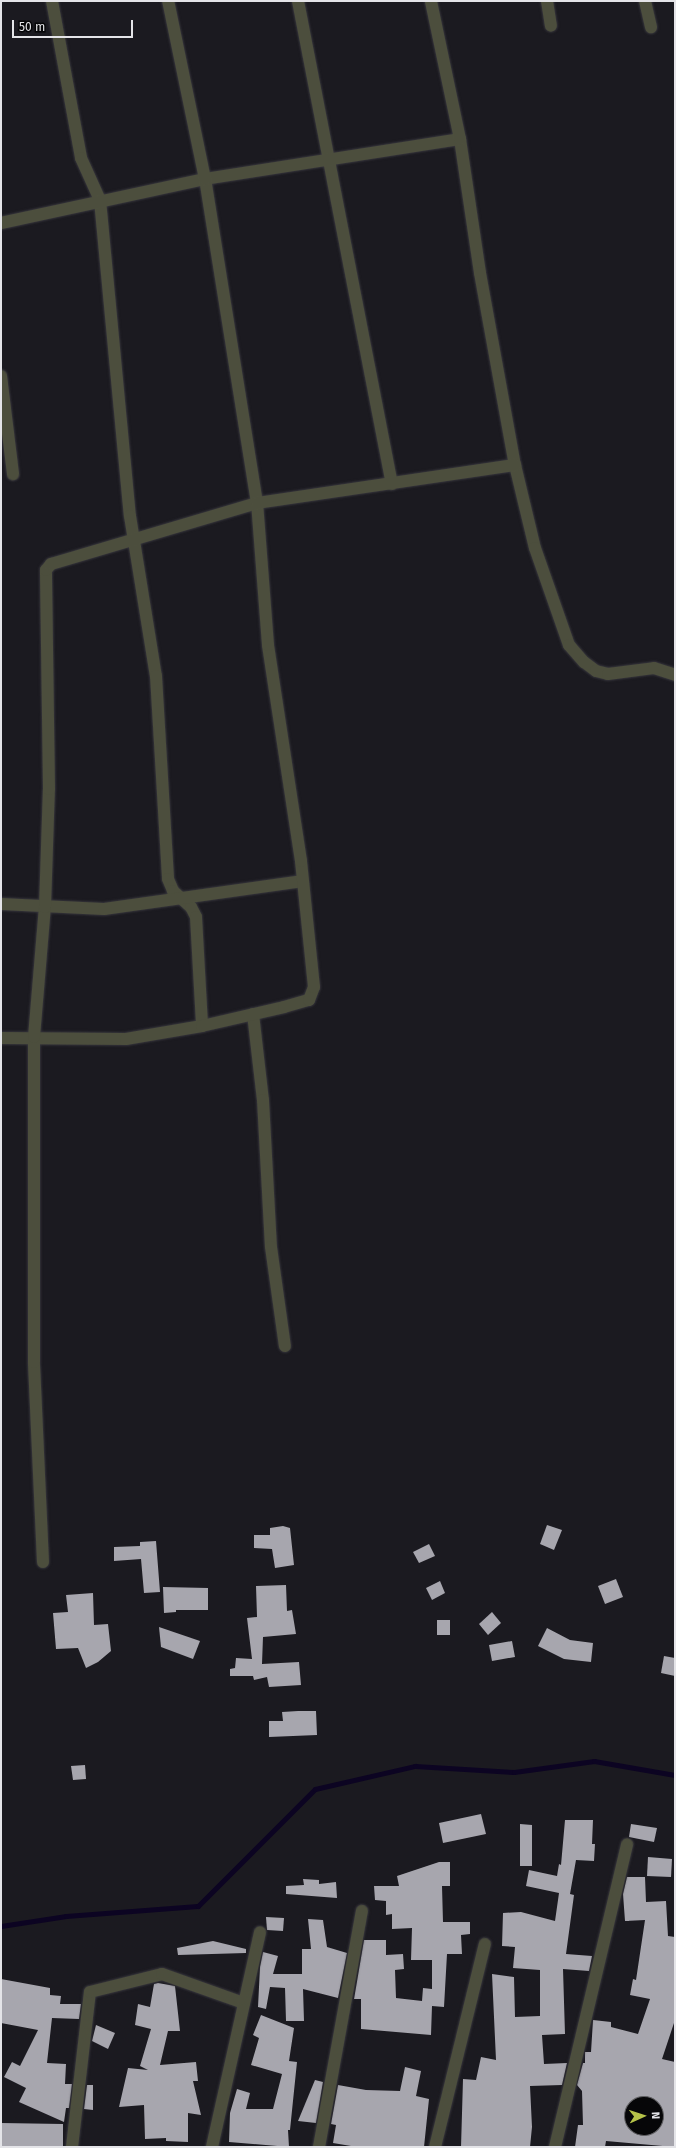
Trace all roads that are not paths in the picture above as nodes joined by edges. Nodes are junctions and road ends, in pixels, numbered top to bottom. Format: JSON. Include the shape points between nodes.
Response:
{"nodes":[{"id":1,"x":52,"y":1,"type":"edge"},
{"id":2,"x":168,"y":1,"type":"edge"},
{"id":3,"x":298,"y":1,"type":"edge"},
{"id":4,"x":431,"y":1,"type":"edge"},
{"id":5,"x":547,"y":1,"type":"edge"},
{"id":6,"x":645,"y":1,"type":"edge"},
{"id":7,"x":551,"y":26,"type":"dead end"},
{"id":8,"x":651,"y":27,"type":"dead end"},
{"id":9,"x":460,"y":139,"type":"junction"},
{"id":10,"x":327,"y":159,"type":"junction"},
{"id":11,"x":205,"y":179,"type":"junction"},
{"id":12,"x":100,"y":200,"type":"junction"},
{"id":13,"x":1,"y":223,"type":"edge"},
{"id":14,"x":1,"y":376,"type":"edge"},
{"id":15,"x":515,"y":465,"type":"junction"},
{"id":16,"x":13,"y":474,"type":"dead end"},
{"id":17,"x":392,"y":484,"type":"junction"},
{"id":18,"x":257,"y":503,"type":"junction"},
{"id":19,"x":134,"y":539,"type":"junction"},
{"id":20,"x":675,"y":675,"type":"edge"},
{"id":21,"x":303,"y":881,"type":"junction"},
{"id":22,"x":182,"y":900,"type":"junction"},
{"id":23,"x":1,"y":904,"type":"edge"},
{"id":24,"x":45,"y":907,"type":"junction"},
{"id":25,"x":253,"y":1014,"type":"junction"},
{"id":26,"x":202,"y":1026,"type":"junction"},
{"id":27,"x":34,"y":1037,"type":"junction"},
{"id":28,"x":1,"y":1038,"type":"edge"},
{"id":29,"x":285,"y":1346,"type":"dead end"},
{"id":30,"x":43,"y":1562,"type":"dead end"},
{"id":31,"x":627,"y":1844,"type":"dead end"},
{"id":32,"x":362,"y":1911,"type":"dead end"},
{"id":33,"x":260,"y":1932,"type":"dead end"},
{"id":34,"x":485,"y":1944,"type":"dead end"},
{"id":35,"x":244,"y":2003,"type":"junction"},
{"id":36,"x":72,"y":2147,"type":"edge"},
{"id":37,"x":212,"y":2147,"type":"edge"},
{"id":38,"x":319,"y":2147,"type":"edge"},
{"id":39,"x":435,"y":2147,"type":"edge"},
{"id":40,"x":555,"y":2147,"type":"edge"}],
"edges":[{"from":1,"to":12,"type":"street","via":[[81,158]]},
{"from":2,"to":11,"type":"street"},
{"from":3,"to":10,"type":"street"},
{"from":4,"to":9,"type":"street"},
{"from":5,"to":7,"type":"street"},
{"from":6,"to":8,"type":"street"},
{"from":9,"to":10,"type":"street"},
{"from":9,"to":15,"type":"street","via":[[480,274]]},
{"from":10,"to":11,"type":"street"},
{"from":10,"to":17,"type":"street"},
{"from":11,"to":12,"type":"street"},
{"from":11,"to":18,"type":"street"},
{"from":12,"to":13,"type":"street"},
{"from":12,"to":19,"type":"street"},
{"from":14,"to":16,"type":"street"},
{"from":15,"to":17,"type":"street"},
{"from":15,"to":20,"type":"street","via":[[536,548],[569,645],[584,662],[608,674],[654,668]]},
{"from":17,"to":18,"type":"street"},
{"from":18,"to":19,"type":"street"},
{"from":18,"to":21,"type":"street","via":[[268,645]]},
{"from":19,"to":22,"type":"street","via":[[156,676],[168,879],[173,891]]},
{"from":19,"to":24,"type":"street","via":[[51,564],[46,570],[49,789]]},
{"from":21,"to":22,"type":"street"},
{"from":21,"to":25,"type":"street","via":[[314,987],[309,1000]]},
{"from":22,"to":24,"type":"street","via":[[104,909]]},
{"from":22,"to":26,"type":"street","via":[[191,907],[196,917]]},
{"from":23,"to":24,"type":"street"},
{"from":24,"to":27,"type":"street"},
{"from":25,"to":26,"type":"street"},
{"from":25,"to":29,"type":"street","via":[[264,1100],[271,1247]]},
{"from":26,"to":27,"type":"street","via":[[126,1039],[66,1040]]},
{"from":27,"to":28,"type":"street"},
{"from":27,"to":30,"type":"street","via":[[34,1362]]},
{"from":31,"to":40,"type":"street"},
{"from":32,"to":38,"type":"street"},
{"from":33,"to":35,"type":"street"},
{"from":34,"to":39,"type":"street"},
{"from":35,"to":36,"type":"street","via":[[162,1974],[90,1992]]},
{"from":35,"to":37,"type":"street"}]}
